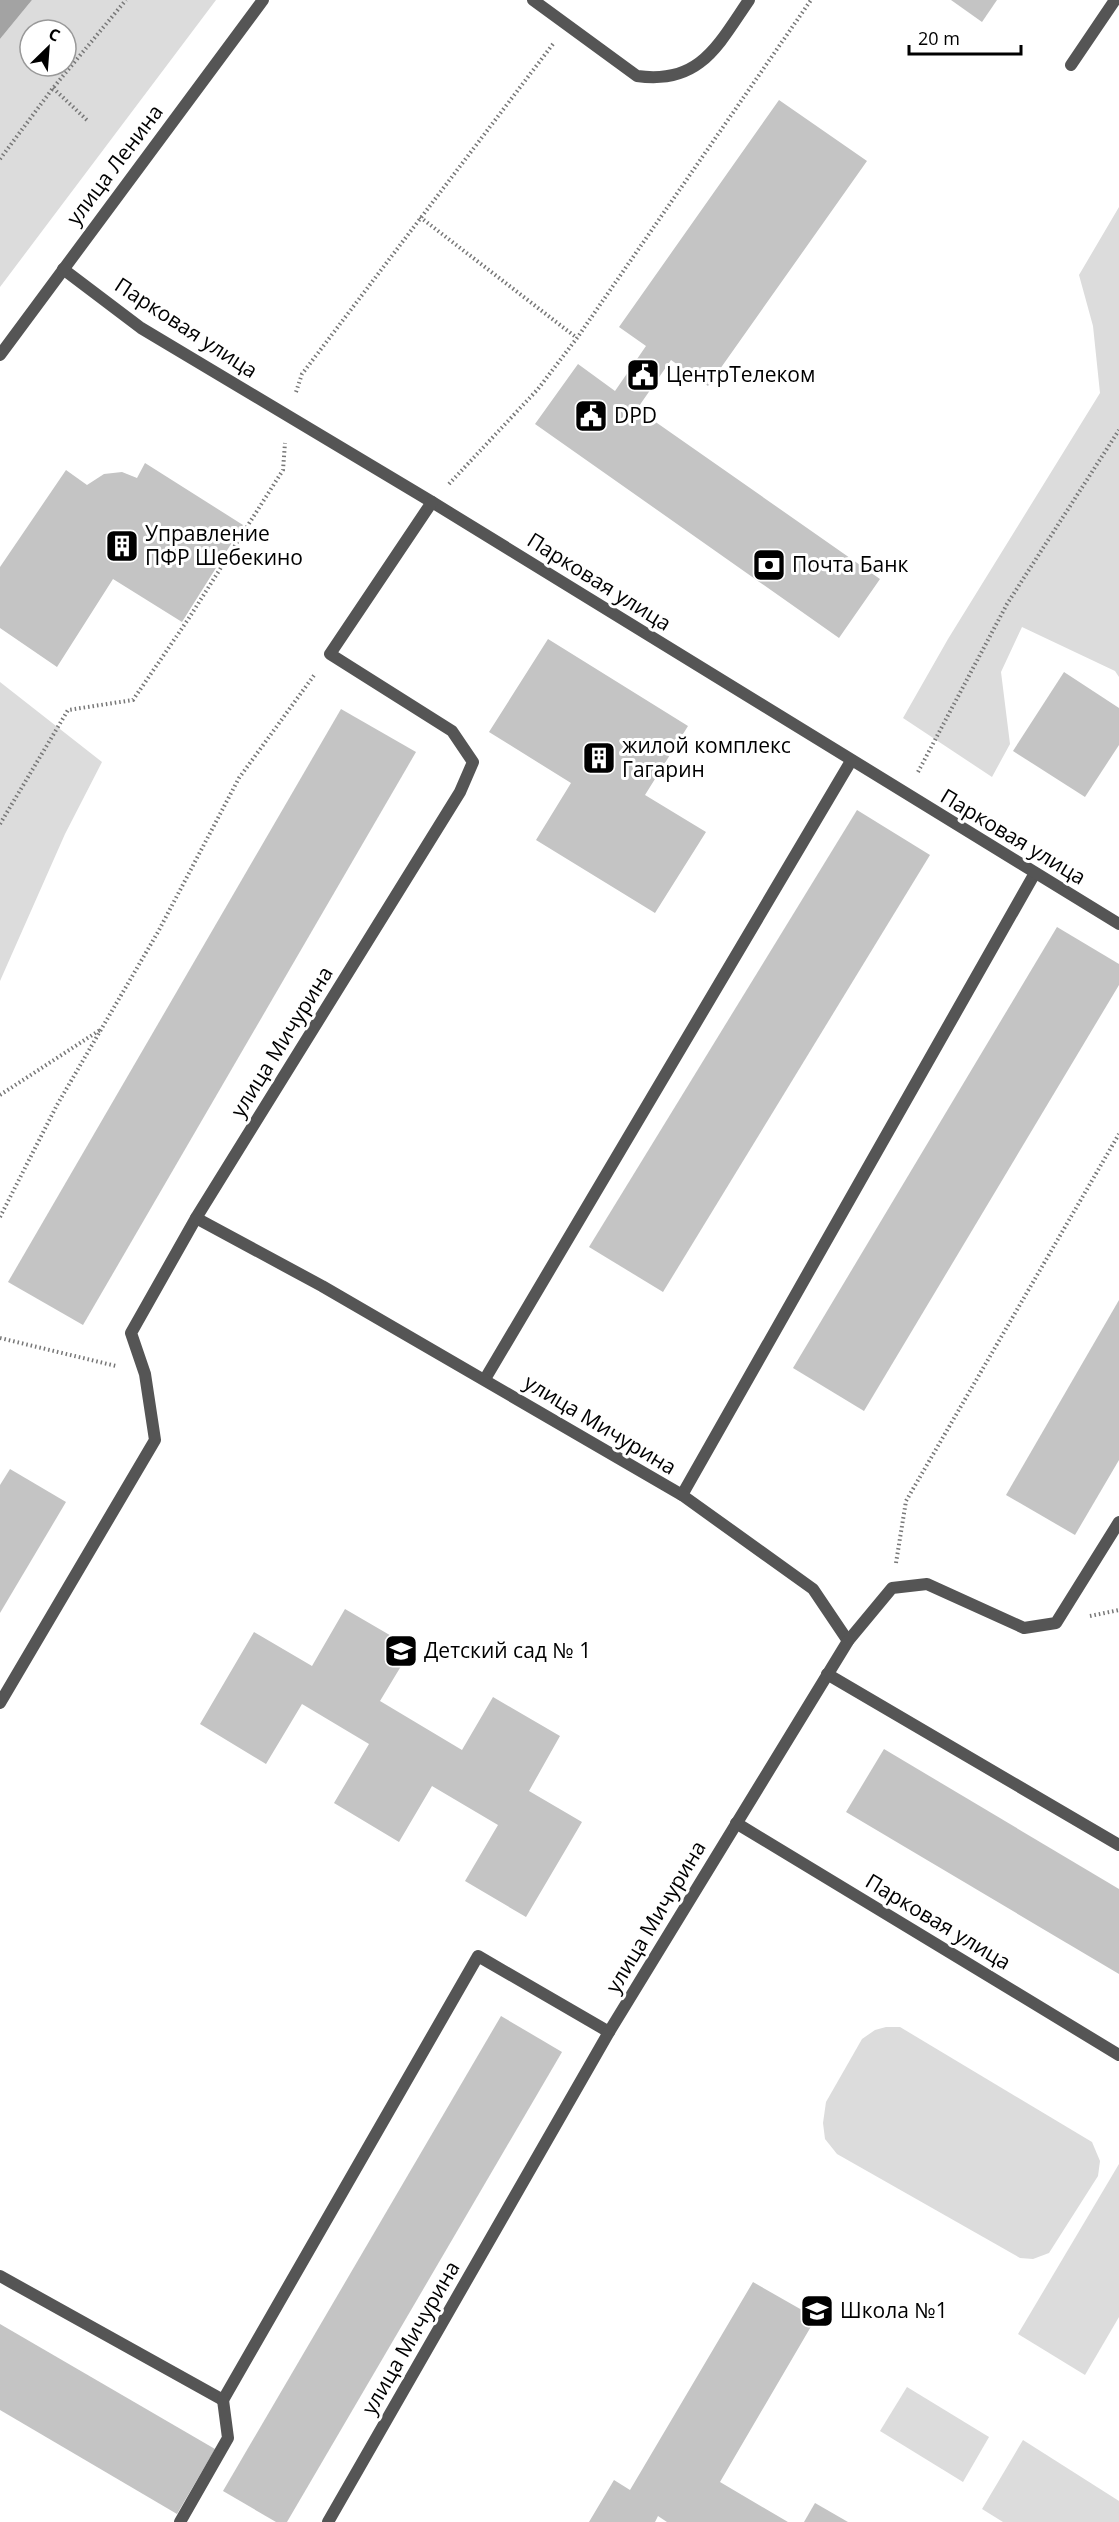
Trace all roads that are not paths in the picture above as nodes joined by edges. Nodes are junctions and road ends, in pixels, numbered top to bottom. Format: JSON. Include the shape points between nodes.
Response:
{"nodes":[{"id":1,"x":263,"y":0,"type":"edge"},
{"id":2,"x":533,"y":0,"type":"edge"},
{"id":3,"x":749,"y":0,"type":"edge"},
{"id":4,"x":1115,"y":0,"type":"edge"},
{"id":5,"x":1071,"y":65,"type":"dead end"},
{"id":6,"x":63,"y":269,"type":"junction"},
{"id":7,"x":0,"y":355,"type":"edge"},
{"id":8,"x":432,"y":501,"type":"junction"},
{"id":9,"x":851,"y":761,"type":"junction"},
{"id":10,"x":1035,"y":873,"type":"junction"},
{"id":11,"x":1119,"y":924,"type":"edge"},
{"id":12,"x":196,"y":1218,"type":"junction"},
{"id":13,"x":485,"y":1379,"type":"junction"},
{"id":14,"x":682,"y":1495,"type":"junction"},
{"id":15,"x":1119,"y":1522,"type":"edge"},
{"id":16,"x":848,"y":1641,"type":"junction"},
{"id":17,"x":827,"y":1674,"type":"junction"},
{"id":18,"x":0,"y":1703,"type":"edge"},
{"id":19,"x":736,"y":1822,"type":"junction"},
{"id":20,"x":1119,"y":1845,"type":"edge"},
{"id":21,"x":609,"y":2032,"type":"junction"},
{"id":22,"x":1119,"y":2055,"type":"edge"},
{"id":23,"x":0,"y":2276,"type":"edge"},
{"id":24,"x":223,"y":2400,"type":"junction"},
{"id":25,"x":180,"y":2522,"type":"edge"},
{"id":26,"x":328,"y":2522,"type":"edge"}],
"edges":[{"from":1,"to":6,"type":"street","name":"улица Ленина"},
{"from":2,"to":3,"type":"street","via":[[637,76],[658,79],[686,73],[715,49]]},
{"from":4,"to":5,"type":"street"},
{"from":6,"to":7,"type":"street","name":"улица Ленина"},
{"from":6,"to":8,"type":"street","name":"Парковая улица","via":[[141,328]]},
{"from":8,"to":9,"type":"street","name":"Парковая улица"},
{"from":8,"to":12,"type":"street","name":"улица Мичурина","via":[[330,654],[452,731],[473,762],[460,792]]},
{"from":9,"to":10,"type":"street","name":"Парковая улица"},
{"from":9,"to":13,"type":"street"},
{"from":10,"to":11,"type":"street","name":"Парковая улица"},
{"from":10,"to":14,"type":"street"},
{"from":12,"to":13,"type":"street","name":"улица Мичурина"},
{"from":12,"to":18,"type":"street","via":[[131,1333],[145,1374],[156,1440]]},
{"from":13,"to":14,"type":"street","name":"улица Мичурина"},
{"from":14,"to":16,"type":"street","name":"улица Мичурина","via":[[813,1589]]},
{"from":15,"to":16,"type":"street","via":[[1056,1623],[1024,1628],[927,1584],[892,1588]]},
{"from":16,"to":17,"type":"street","name":"улица Мичурина"},
{"from":17,"to":19,"type":"street","name":"улица Мичурина"},
{"from":17,"to":20,"type":"street"},
{"from":19,"to":21,"type":"street","name":"улица Мичурина"},
{"from":19,"to":22,"type":"street","name":"Парковая улица"},
{"from":21,"to":24,"type":"street","via":[[478,1956]]},
{"from":21,"to":26,"type":"street","name":"улица Мичурина"},
{"from":23,"to":24,"type":"street"},
{"from":24,"to":25,"type":"street","via":[[228,2438]]}]}
